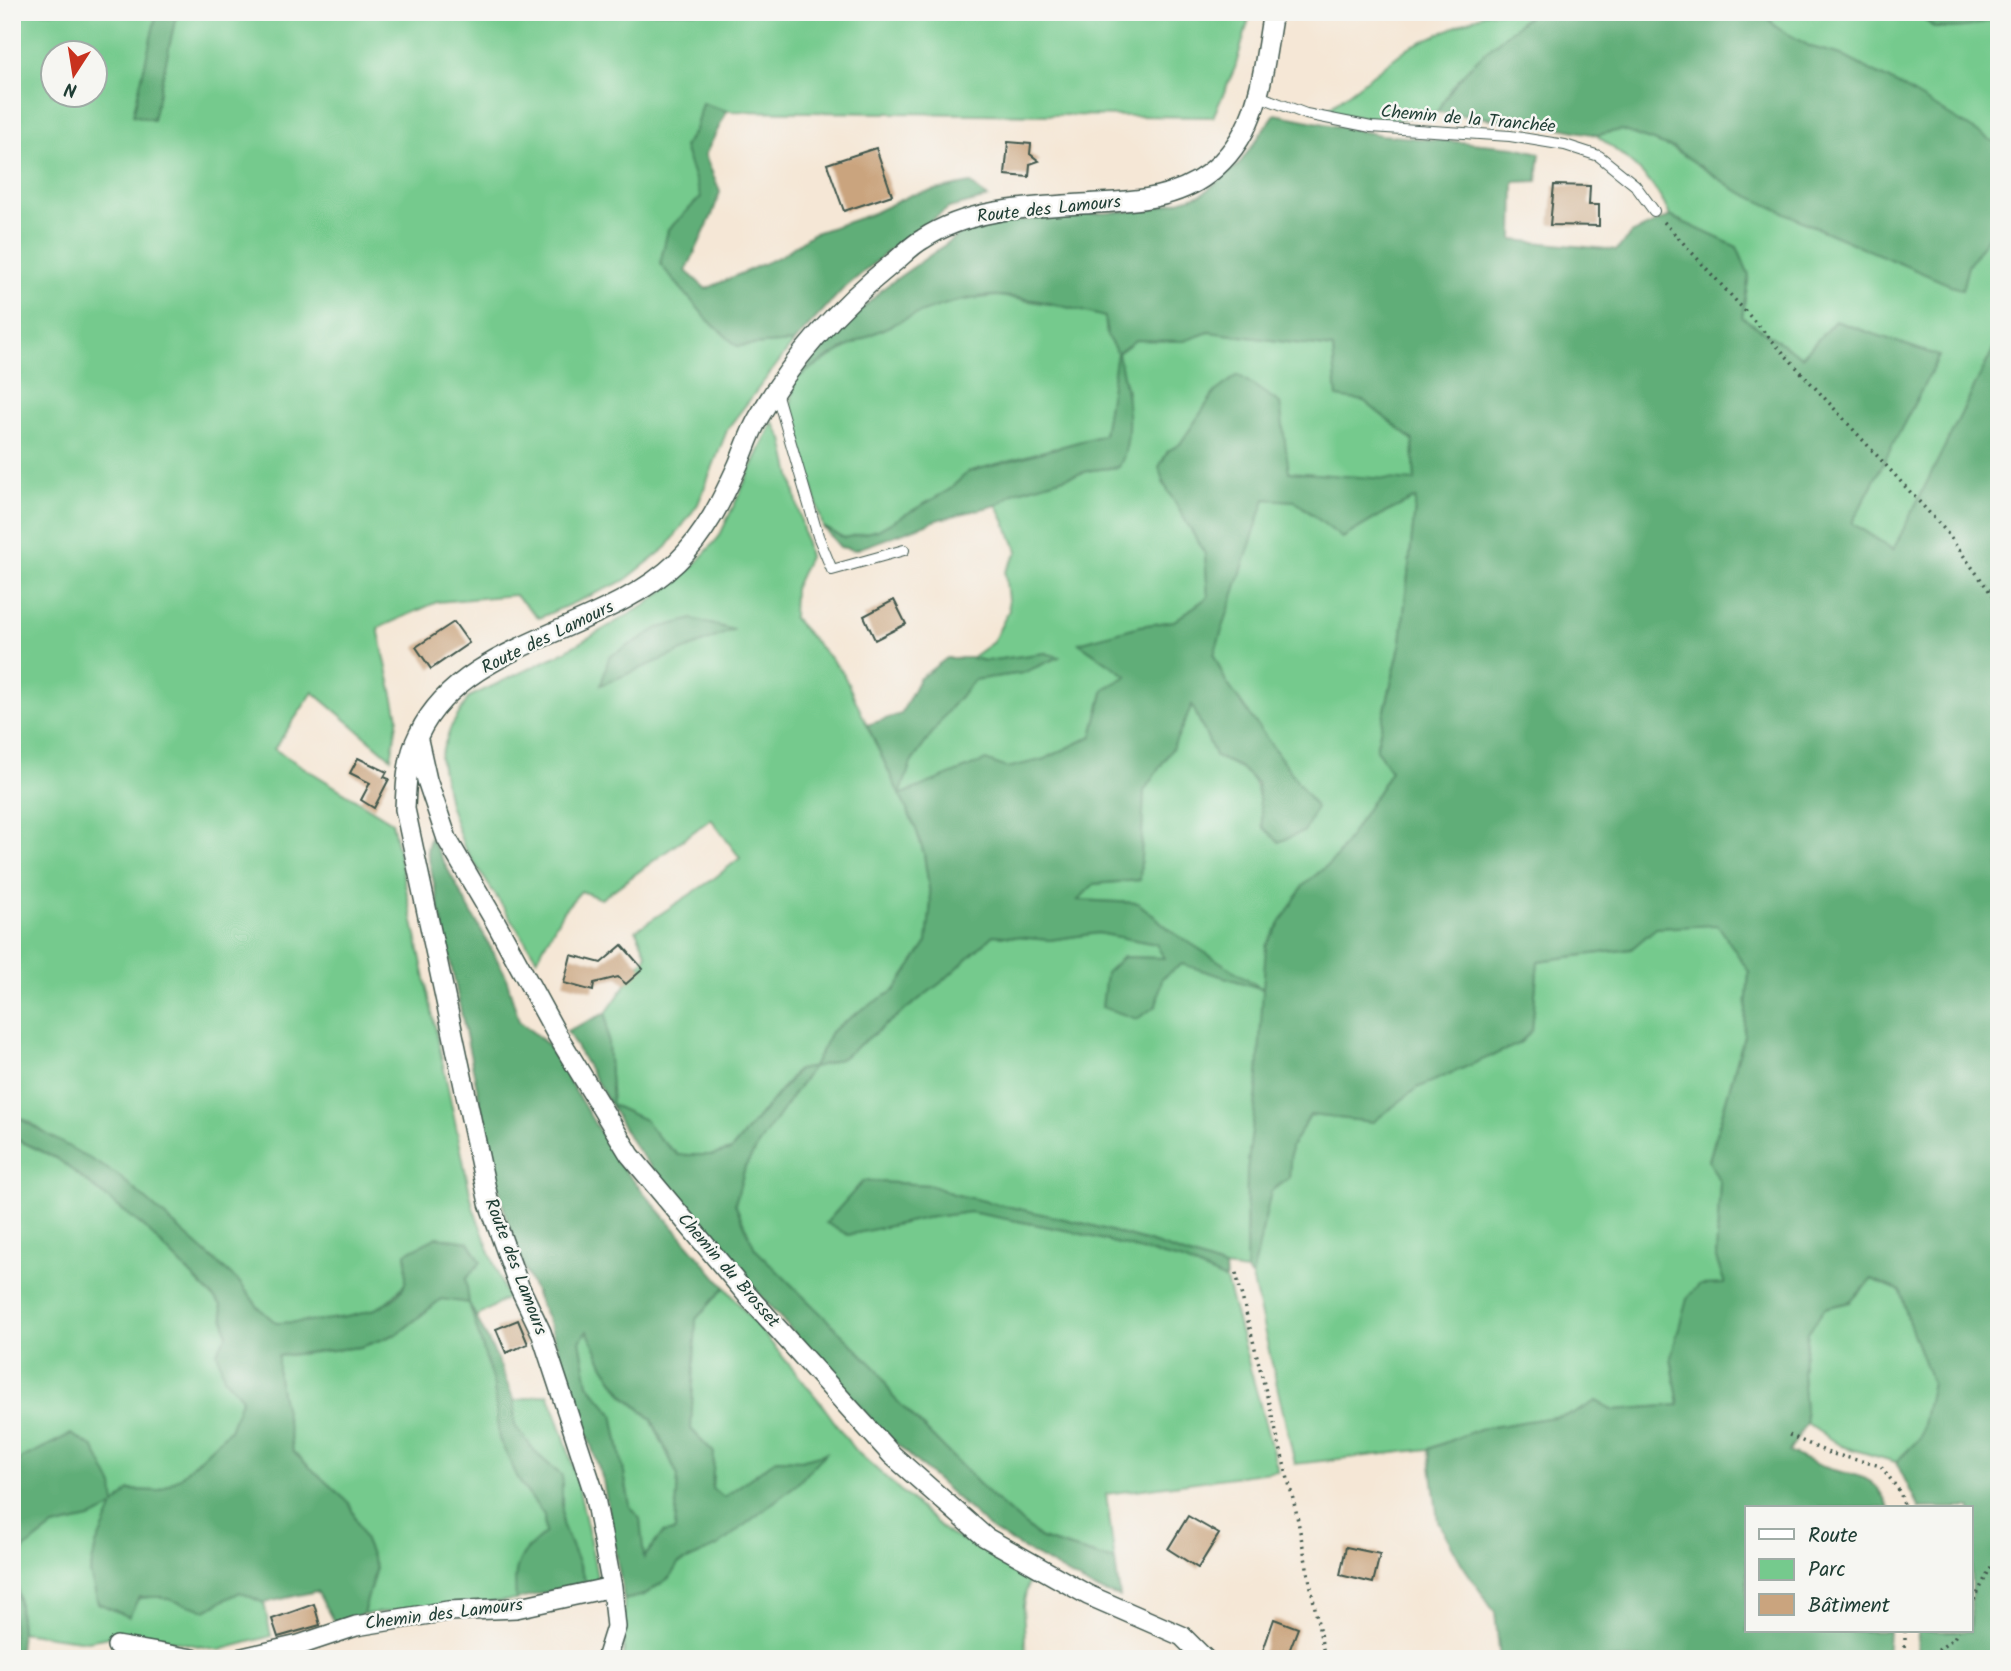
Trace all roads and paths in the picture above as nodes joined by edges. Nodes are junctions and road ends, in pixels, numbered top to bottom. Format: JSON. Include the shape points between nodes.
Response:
{"nodes":[{"id":1,"x":1273,"y":12,"type":"edge"},
{"id":2,"x":1259,"y":96,"type":"junction"},
{"id":3,"x":1654,"y":211,"type":"joint"},
{"id":4,"x":776,"y":392,"type":"junction"},
{"id":5,"x":904,"y":550,"type":"dead end"},
{"id":6,"x":1999,"y":604,"type":"edge"},
{"id":7,"x":417,"y":736,"type":"junction"},
{"id":8,"x":1236,"y":1273,"type":"dead end"},
{"id":9,"x":1789,"y":1435,"type":"dead end"},
{"id":10,"x":1904,"y":1506,"type":"edge"},
{"id":11,"x":1999,"y":1551,"type":"edge"},
{"id":12,"x":612,"y":1587,"type":"junction"},
{"id":13,"x":1972,"y":1604,"type":"edge"},
{"id":14,"x":1905,"y":1632,"type":"edge"},
{"id":15,"x":1958,"y":1632,"type":"edge"},
{"id":16,"x":117,"y":1646,"type":"dead end"},
{"id":17,"x":193,"y":1659,"type":"edge"},
{"id":18,"x":238,"y":1659,"type":"edge"},
{"id":19,"x":606,"y":1659,"type":"edge"},
{"id":20,"x":1205,"y":1659,"type":"edge"},
{"id":21,"x":1325,"y":1659,"type":"edge"},
{"id":22,"x":1905,"y":1659,"type":"edge"},
{"id":23,"x":1927,"y":1659,"type":"edge"}],
"edges":[{"from":1,"to":2,"type":"street","name":"Route des Lamours"},
{"from":2,"to":3,"type":"lane","name":"Chemin de la Tranchée","via":[[1306,114],[1371,127],[1510,136],[1565,145],[1599,156],[1635,185]]},
{"from":2,"to":4,"type":"street","name":"Route des Lamours","via":[[1248,128],[1229,156],[1206,176],[1172,193],[1140,200],[1013,210],[960,220],[923,239],[832,316]]},
{"from":3,"to":6,"type":"path","via":[[1944,529]]},
{"from":4,"to":5,"type":"lane","via":[[832,570]]},
{"from":4,"to":7,"type":"street","name":"Route des Lamours","via":[[758,418],[710,522],[678,561],[626,600],[479,670],[433,708]]},
{"from":7,"to":12,"type":"street","name":"Route des Lamours","via":[[407,772],[405,809],[489,1203],[541,1332],[594,1493]]},
{"from":7,"to":20,"type":"street","name":"Chemin du Brosset","via":[[447,839],[556,1033],[629,1155],[748,1296],[891,1455],[985,1537],[1088,1595],[1182,1636]]},
{"from":8,"to":21,"type":"path","via":[[1296,1511]]},
{"from":9,"to":10,"type":"path","via":[[1829,1453],[1881,1466]]},
{"from":11,"to":13,"type":"path"},
{"from":12,"to":18,"type":"street","name":"Chemin des Lamours","via":[[516,1608],[448,1611],[356,1626]]},
{"from":12,"to":19,"type":"street","name":"Route des Lamours","via":[[615,1627]]},
{"from":14,"to":22,"type":"path"},
{"from":15,"to":23,"type":"path"},
{"from":16,"to":17,"type":"street"}]}
